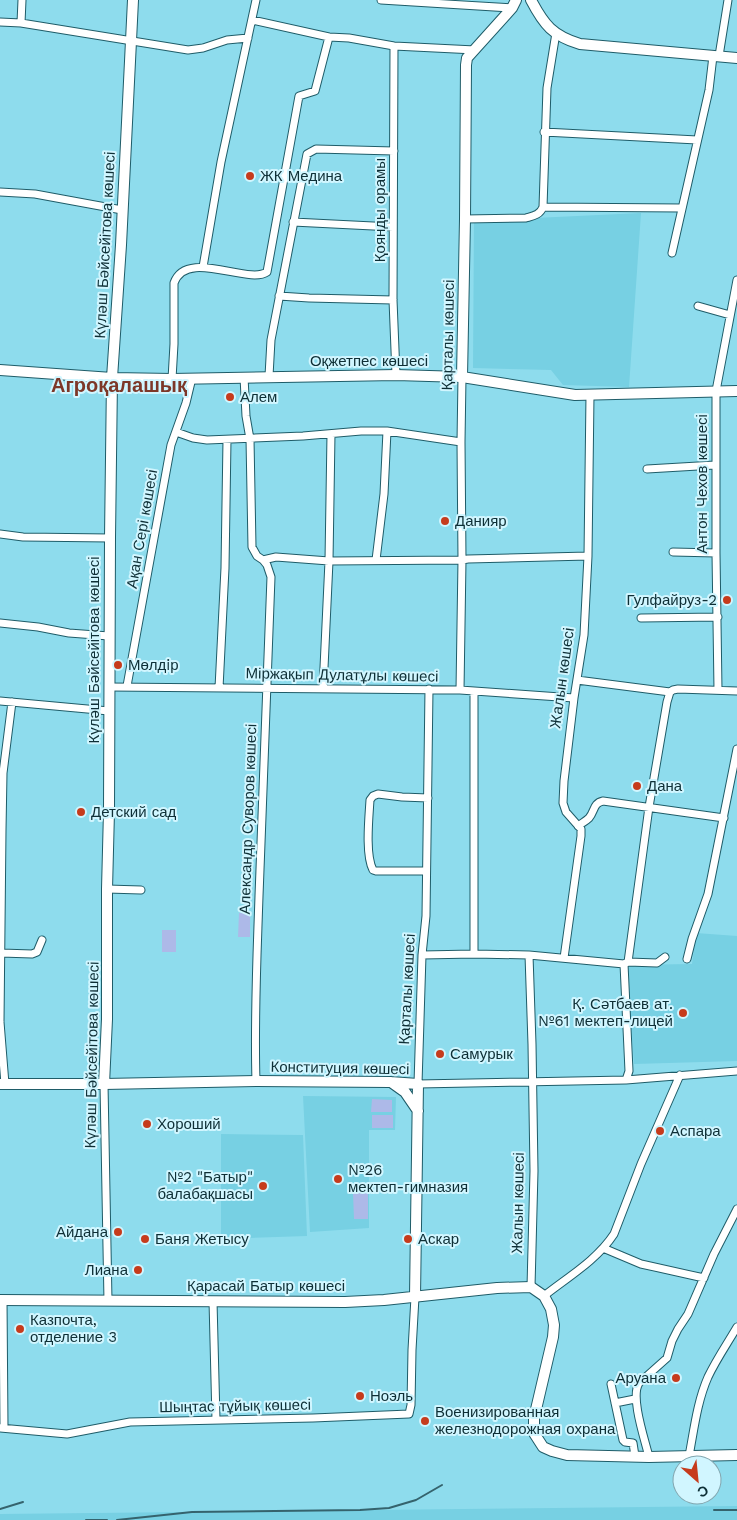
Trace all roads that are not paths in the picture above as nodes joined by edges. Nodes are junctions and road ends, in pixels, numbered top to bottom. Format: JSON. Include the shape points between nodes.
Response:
{"nodes":[{"id":1,"x":22,"y":0,"type":"edge"},
{"id":2,"x":133,"y":0,"type":"edge"},
{"id":3,"x":256,"y":0,"type":"edge"},
{"id":4,"x":380,"y":0,"type":"edge"},
{"id":5,"x":531,"y":0,"type":"edge"},
{"id":6,"x":728,"y":0,"type":"edge"},
{"id":7,"x":514,"y":4,"type":"edge"},
{"id":8,"x":252,"y":20,"type":"junction"},
{"id":9,"x":0,"y":22,"type":"edge"},
{"id":10,"x":21,"y":23,"type":"junction"},
{"id":11,"x":556,"y":33,"type":"junction"},
{"id":12,"x":329,"y":37,"type":"junction"},
{"id":13,"x":248,"y":38,"type":"junction"},
{"id":14,"x":131,"y":41,"type":"junction"},
{"id":15,"x":394,"y":46,"type":"junction"},
{"id":16,"x":475,"y":50,"type":"junction"},
{"id":17,"x":716,"y":56,"type":"junction"},
{"id":18,"x":737,"y":58,"type":"edge"},
{"id":19,"x":544,"y":132,"type":"junction"},
{"id":20,"x":697,"y":140,"type":"junction"},
{"id":21,"x":394,"y":151,"type":"junction"},
{"id":22,"x":0,"y":192,"type":"edge"},
{"id":23,"x":543,"y":207,"type":"junction"},
{"id":24,"x":682,"y":208,"type":"junction"},
{"id":25,"x":122,"y":210,"type":"junction"},
{"id":26,"x":466,"y":219,"type":"junction"},
{"id":27,"x":293,"y":222,"type":"junction"},
{"id":28,"x":393,"y":227,"type":"junction"},
{"id":29,"x":672,"y":253,"type":"dead end"},
{"id":30,"x":203,"y":267,"type":"junction"},
{"id":31,"x":737,"y":280,"type":"edge"},
{"id":32,"x":280,"y":296,"type":"junction"},
{"id":33,"x":393,"y":300,"type":"junction"},
{"id":34,"x":698,"y":306,"type":"dead end"},
{"id":35,"x":730,"y":316,"type":"junction"},
{"id":36,"x":0,"y":370,"type":"edge"},
{"id":37,"x":396,"y":375,"type":"junction"},
{"id":38,"x":269,"y":376,"type":"junction"},
{"id":39,"x":244,"y":377,"type":"junction"},
{"id":40,"x":462,"y":377,"type":"junction"},
{"id":41,"x":112,"y":378,"type":"junction"},
{"id":42,"x":192,"y":378,"type":"junction"},
{"id":43,"x":172,"y":379,"type":"junction"},
{"id":44,"x":716,"y":390,"type":"junction"},
{"id":45,"x":737,"y":391,"type":"edge"},
{"id":46,"x":590,"y":395,"type":"junction"},
{"id":47,"x":386,"y":431,"type":"junction"},
{"id":48,"x":176,"y":432,"type":"junction"},
{"id":49,"x":330,"y":434,"type":"junction"},
{"id":50,"x":250,"y":439,"type":"junction"},
{"id":51,"x":227,"y":440,"type":"junction"},
{"id":52,"x":461,"y":442,"type":"junction"},
{"id":53,"x":715,"y":465,"type":"junction"},
{"id":54,"x":647,"y":469,"type":"dead end"},
{"id":55,"x":0,"y":534,"type":"edge"},
{"id":56,"x":110,"y":538,"type":"junction"},
{"id":57,"x":673,"y":552,"type":"dead end"},
{"id":58,"x":716,"y":553,"type":"junction"},
{"id":59,"x":588,"y":556,"type":"junction"},
{"id":60,"x":260,"y":558,"type":"junction"},
{"id":61,"x":376,"y":560,"type":"junction"},
{"id":62,"x":462,"y":560,"type":"junction"},
{"id":63,"x":329,"y":561,"type":"junction"},
{"id":64,"x":718,"y":617,"type":"junction"},
{"id":65,"x":641,"y":618,"type":"dead end"},
{"id":66,"x":0,"y":623,"type":"edge"},
{"id":67,"x":109,"y":636,"type":"junction"},
{"id":68,"x":577,"y":680,"type":"junction"},
{"id":69,"x":127,"y":686,"type":"junction"},
{"id":70,"x":109,"y":687,"type":"junction"},
{"id":71,"x":268,"y":687,"type":"junction"},
{"id":72,"x":219,"y":688,"type":"junction"},
{"id":73,"x":323,"y":689,"type":"junction"},
{"id":74,"x":429,"y":690,"type":"junction"},
{"id":75,"x":460,"y":690,"type":"junction"},
{"id":76,"x":718,"y":690,"type":"junction"},
{"id":77,"x":474,"y":691,"type":"junction"},
{"id":78,"x":737,"y":691,"type":"edge"},
{"id":79,"x":670,"y":692,"type":"junction"},
{"id":80,"x":574,"y":698,"type":"junction"},
{"id":81,"x":0,"y":701,"type":"edge"},
{"id":82,"x":12,"y":702,"type":"junction"},
{"id":83,"x":108,"y":711,"type":"junction"},
{"id":84,"x":737,"y":749,"type":"edge"},
{"id":85,"x":428,"y":798,"type":"junction"},
{"id":86,"x":649,"y":807,"type":"junction"},
{"id":87,"x":724,"y":818,"type":"junction"},
{"id":88,"x":578,"y":826,"type":"junction"},
{"id":89,"x":426,"y":871,"type":"junction"},
{"id":90,"x":107,"y":889,"type":"junction"},
{"id":91,"x":141,"y":890,"type":"dead end"},
{"id":92,"x":42,"y":940,"type":"dead end"},
{"id":93,"x":0,"y":953,"type":"edge"},
{"id":94,"x":474,"y":954,"type":"junction"},
{"id":95,"x":529,"y":954,"type":"junction"},
{"id":96,"x":422,"y":955,"type":"junction"},
{"id":97,"x":665,"y":957,"type":"dead end"},
{"id":98,"x":564,"y":958,"type":"junction"},
{"id":99,"x":687,"y":959,"type":"dead end"},
{"id":100,"x":626,"y":963,"type":"junction"},
{"id":101,"x":737,"y":1072,"type":"edge"},
{"id":102,"x":680,"y":1075,"type":"junction"},
{"id":103,"x":626,"y":1080,"type":"junction"},
{"id":104,"x":256,"y":1081,"type":"junction"},
{"id":105,"x":390,"y":1082,"type":"junction"},
{"id":106,"x":532,"y":1083,"type":"junction"},
{"id":107,"x":3,"y":1084,"type":"edge"},
{"id":108,"x":104,"y":1084,"type":"junction"},
{"id":109,"x":418,"y":1084,"type":"junction"},
{"id":110,"x":419,"y":1113,"type":"junction"},
{"id":111,"x":737,"y":1209,"type":"edge"},
{"id":112,"x":603,"y":1248,"type":"junction"},
{"id":113,"x":704,"y":1278,"type":"junction"},
{"id":114,"x":532,"y":1287,"type":"junction"},
{"id":115,"x":544,"y":1296,"type":"junction"},
{"id":116,"x":415,"y":1297,"type":"junction"},
{"id":117,"x":1,"y":1300,"type":"edge"},
{"id":118,"x":108,"y":1301,"type":"junction"},
{"id":119,"x":213,"y":1301,"type":"junction"},
{"id":120,"x":737,"y":1327,"type":"edge"},
{"id":121,"x":412,"y":1350,"type":"joint"},
{"id":122,"x":611,"y":1384,"type":"dead end"},
{"id":123,"x":635,"y":1399,"type":"junction"},
{"id":124,"x":615,"y":1402,"type":"junction"},
{"id":125,"x":216,"y":1420,"type":"junction"},
{"id":126,"x":2,"y":1428,"type":"edge"},
{"id":127,"x":645,"y":1440,"type":"junction"},
{"id":128,"x":633,"y":1443,"type":"junction"},
{"id":129,"x":736,"y":1454,"type":"edge"},
{"id":130,"x":689,"y":1455,"type":"edge"},
{"id":131,"x":712,"y":1455,"type":"edge"},
{"id":132,"x":635,"y":1456,"type":"junction"},
{"id":133,"x":649,"y":1456,"type":"junction"},
{"id":134,"x":672,"y":1456,"type":"edge"}],
"edges":[{"from":1,"to":10,"type":"street"},
{"from":2,"to":14,"type":"street","name":"Күләш Бәйсейітова көшесі"},
{"from":3,"to":8,"type":"street"},
{"from":4,"to":7,"type":"street"},
{"from":5,"to":11,"type":"street","via":[[543,22]]},
{"from":6,"to":17,"type":"street"},
{"from":7,"to":16,"type":"street","name":"Қарталы көшесі"},
{"from":8,"to":12,"type":"street"},
{"from":8,"to":13,"type":"street"},
{"from":9,"to":10,"type":"street"},
{"from":10,"to":14,"type":"street"},
{"from":11,"to":17,"type":"street","via":[[580,44]]},
{"from":11,"to":19,"type":"street"},
{"from":12,"to":15,"type":"street"},
{"from":12,"to":30,"type":"street","via":[[315,91],[299,96],[267,272],[252,274]]},
{"from":13,"to":14,"type":"street","via":[[188,50]]},
{"from":13,"to":30,"type":"street"},
{"from":14,"to":25,"type":"street","name":"Күләш Бәйсейітова көшесі"},
{"from":15,"to":16,"type":"street"},
{"from":15,"to":21,"type":"street","name":"Қоянды орамы"},
{"from":16,"to":26,"type":"street","name":"Қарталы көшесі","via":[[467,58],[466,66]]},
{"from":17,"to":18,"type":"street"},
{"from":17,"to":20,"type":"street"},
{"from":19,"to":20,"type":"street"},
{"from":19,"to":23,"type":"street"},
{"from":20,"to":24,"type":"street"},
{"from":21,"to":27,"type":"street","via":[[310,151]]},
{"from":21,"to":28,"type":"street","name":"Қоянды орамы"},
{"from":22,"to":25,"type":"street","via":[[35,194]]},
{"from":23,"to":24,"type":"street"},
{"from":23,"to":26,"type":"street","via":[[536,215],[526,218]]},
{"from":24,"to":29,"type":"street"},
{"from":25,"to":41,"type":"street","name":"Күләш Бәйсейітова көшесі"},
{"from":26,"to":40,"type":"street","name":"Қарталы көшесі"},
{"from":27,"to":28,"type":"street"},
{"from":27,"to":32,"type":"street"},
{"from":28,"to":33,"type":"street","name":"Қоянды орамы"},
{"from":30,"to":43,"type":"street","via":[[178,274],[174,283]]},
{"from":31,"to":35,"type":"street","name":"Антон Чехов көшесі"},
{"from":32,"to":33,"type":"street"},
{"from":32,"to":38,"type":"street","via":[[271,340]]},
{"from":33,"to":37,"type":"street","name":"Қоянды орамы"},
{"from":34,"to":35,"type":"street"},
{"from":35,"to":44,"type":"street","name":"Антон Чехов көшесі"},
{"from":36,"to":41,"type":"street","name":"Оқжетпес көшесі"},
{"from":37,"to":38,"type":"street","name":"Оқжетпес көшесі"},
{"from":37,"to":40,"type":"street","name":"Оқжетпес көшесі"},
{"from":38,"to":39,"type":"street","name":"Оқжетпес көшесі"},
{"from":39,"to":42,"type":"street","name":"Оқжетпес көшесі"},
{"from":39,"to":50,"type":"street","name":"Александр Суворов көшесі"},
{"from":40,"to":46,"type":"street","name":"Оқжетпес көшесі","via":[[561,394]]},
{"from":40,"to":52,"type":"street","name":"Қарталы көшесі"},
{"from":41,"to":43,"type":"street","name":"Оқжетпес көшесі"},
{"from":41,"to":56,"type":"street","name":"Күләш Бәйсейітова көшесі"},
{"from":42,"to":43,"type":"street","name":"Оқжетпес көшесі"},
{"from":42,"to":48,"type":"street","name":"Ақан Сері көшесі"},
{"from":44,"to":45,"type":"street","name":"Оқжетпес көшесі"},
{"from":44,"to":46,"type":"street","name":"Оқжетпес көшесі"},
{"from":44,"to":53,"type":"street","name":"Антон Чехов көшесі"},
{"from":46,"to":59,"type":"street","name":"Жалын көшесі"},
{"from":47,"to":49,"type":"street"},
{"from":47,"to":52,"type":"street"},
{"from":47,"to":61,"type":"street","via":[[384,494]]},
{"from":48,"to":51,"type":"street","via":[[193,438]]},
{"from":48,"to":69,"type":"street","name":"Ақан Сері көшесі"},
{"from":49,"to":50,"type":"street"},
{"from":49,"to":63,"type":"street"},
{"from":50,"to":51,"type":"street"},
{"from":50,"to":60,"type":"street","name":"Александр Суворов көшесі","via":[[252,547]]},
{"from":51,"to":72,"type":"street"},
{"from":52,"to":62,"type":"street","name":"Қарталы көшесі"},
{"from":53,"to":54,"type":"street"},
{"from":53,"to":58,"type":"street","name":"Антон Чехов көшесі"},
{"from":55,"to":56,"type":"street","via":[[23,538]]},
{"from":56,"to":67,"type":"street","name":"Күләш Бәйсейітова көшесі"},
{"from":57,"to":58,"type":"street"},
{"from":58,"to":64,"type":"street","name":"Антон Чехов көшесі"},
{"from":59,"to":62,"type":"street"},
{"from":59,"to":68,"type":"street","name":"Жалын көшесі","via":[[584,635]]},
{"from":60,"to":63,"type":"street"},
{"from":60,"to":71,"type":"street","name":"Александр Суворов көшесі","via":[[267,565],[270,577]]},
{"from":61,"to":62,"type":"street"},
{"from":61,"to":63,"type":"street"},
{"from":62,"to":75,"type":"street","name":"Қарталы көшесі"},
{"from":63,"to":73,"type":"street"},
{"from":64,"to":65,"type":"street"},
{"from":64,"to":76,"type":"street","name":"Антон Чехов көшесі"},
{"from":66,"to":67,"type":"street"},
{"from":67,"to":70,"type":"street","name":"Күләш Бәйсейітова көшесі"},
{"from":68,"to":79,"type":"street"},
{"from":68,"to":80,"type":"street","name":"Жалын көшесі"},
{"from":69,"to":70,"type":"street","name":"Міржақып Дулатұлы көшесі"},
{"from":69,"to":72,"type":"street","name":"Міржақып Дулатұлы көшесі"},
{"from":70,"to":83,"type":"street","name":"Күләш Бәйсейітова көшесі"},
{"from":71,"to":72,"type":"street","name":"Міржақып Дулатұлы көшесі"},
{"from":71,"to":73,"type":"street","name":"Міржақып Дулатұлы көшесі"},
{"from":71,"to":104,"type":"street","name":"Александр Суворов көшесі","via":[[255,1013]]},
{"from":73,"to":74,"type":"street","name":"Міржақып Дулатұлы көшесі"},
{"from":74,"to":75,"type":"street","name":"Міржақып Дулатұлы көшесі"},
{"from":74,"to":85,"type":"street","name":"Қарталы көшесі"},
{"from":75,"to":77,"type":"street","name":"Міржақып Дулатұлы көшесі"},
{"from":76,"to":78,"type":"street"},
{"from":76,"to":79,"type":"street","via":[[678,689]]},
{"from":77,"to":80,"type":"street","name":"Міржақып Дулатұлы көшесі"},
{"from":77,"to":94,"type":"street"},
{"from":79,"to":86,"type":"street"},
{"from":80,"to":88,"type":"street","name":"Жалын көшесі","via":[[563,803]]},
{"from":81,"to":82,"type":"street"},
{"from":82,"to":83,"type":"street"},
{"from":82,"to":93,"type":"street","via":[[3,773]]},
{"from":83,"to":90,"type":"street","name":"Күләш Бәйсейітова көшесі"},
{"from":84,"to":87,"type":"street"},
{"from":85,"to":89,"type":"street","name":"Қарталы көшесі"},
{"from":85,"to":89,"type":"street","via":[[378,794],[370,800],[369,860],[373,870]]},
{"from":86,"to":87,"type":"street"},
{"from":86,"to":88,"type":"street","via":[[598,802],[587,821]]},
{"from":86,"to":100,"type":"street"},
{"from":87,"to":99,"type":"street","via":[[708,894]]},
{"from":88,"to":98,"type":"street","via":[[581,836]]},
{"from":89,"to":96,"type":"street","name":"Қарталы көшесі"},
{"from":90,"to":91,"type":"street"},
{"from":90,"to":108,"type":"street","name":"Күләш Бәйсейітова көшесі"},
{"from":92,"to":93,"type":"street","via":[[37,952],[32,954]]},
{"from":93,"to":107,"type":"street"},
{"from":94,"to":95,"type":"street"},
{"from":94,"to":96,"type":"street"},
{"from":95,"to":98,"type":"street"},
{"from":95,"to":106,"type":"street","name":"Жалын көшесі"},
{"from":96,"to":109,"type":"street","name":"Қарталы көшесі"},
{"from":97,"to":100,"type":"street","via":[[657,963]]},
{"from":98,"to":100,"type":"street"},
{"from":100,"to":103,"type":"street","via":[[629,1071]]},
{"from":101,"to":102,"type":"street","name":"Конституция көшесі"},
{"from":102,"to":103,"type":"street","name":"Конституция көшесі"},
{"from":102,"to":112,"type":"street","via":[[614,1234]]},
{"from":103,"to":106,"type":"street","name":"Конституция көшесі"},
{"from":104,"to":105,"type":"street","name":"Конституция көшесі"},
{"from":104,"to":108,"type":"street","name":"Конституция көшесі"},
{"from":105,"to":109,"type":"street","name":"Конституция көшесі"},
{"from":105,"to":110,"type":"street","via":[[405,1092]]},
{"from":106,"to":109,"type":"street","name":"Конституция көшесі"},
{"from":106,"to":114,"type":"street","name":"Жалын көшесі"},
{"from":107,"to":108,"type":"street","name":"Конституция көшесі"},
{"from":108,"to":118,"type":"street","name":"Күләш Бәйсейітова көшесі"},
{"from":109,"to":110,"type":"street","name":"Қарталы көшесі"},
{"from":110,"to":116,"type":"street","name":"Қарталы көшесі"},
{"from":111,"to":113,"type":"street"},
{"from":112,"to":113,"type":"street","via":[[641,1264]]},
{"from":112,"to":115,"type":"street"},
{"from":113,"to":123,"type":"street","via":[[666,1358],[638,1386]]},
{"from":114,"to":115,"type":"street"},
{"from":114,"to":116,"type":"street","name":"Қарасай Батыр көшесі"},
{"from":115,"to":132,"type":"street","via":[[554,1325],[534,1418],[534,1432],[538,1440],[552,1452],[567,1455]]},
{"from":116,"to":119,"type":"street","name":"Қарасай Батыр көшесі","via":[[345,1302]]},
{"from":116,"to":121,"type":"street","name":"Қарталы көшесі"},
{"from":117,"to":118,"type":"street","name":"Қарасай Батыр көшесі"},
{"from":117,"to":126,"type":"street"},
{"from":118,"to":119,"type":"street","name":"Қарасай Батыр көшесі"},
{"from":119,"to":125,"type":"street"},
{"from":120,"to":130,"type":"street","via":[[702,1392]]},
{"from":121,"to":125,"type":"street","name":"Шыңтас тұйық көшесі","via":[[409,1414]]},
{"from":122,"to":124,"type":"street"},
{"from":123,"to":124,"type":"street"},
{"from":123,"to":127,"type":"street"},
{"from":124,"to":128,"type":"street","via":[[623,1440]]},
{"from":125,"to":126,"type":"street","name":"Шыңтас тұйық көшесі","via":[[130,1422],[67,1434]]},
{"from":127,"to":128,"type":"street"},
{"from":127,"to":133,"type":"street"},
{"from":128,"to":132,"type":"street"},
{"from":129,"to":131,"type":"street"},
{"from":132,"to":133,"type":"street"},
{"from":133,"to":134,"type":"street"}]}
